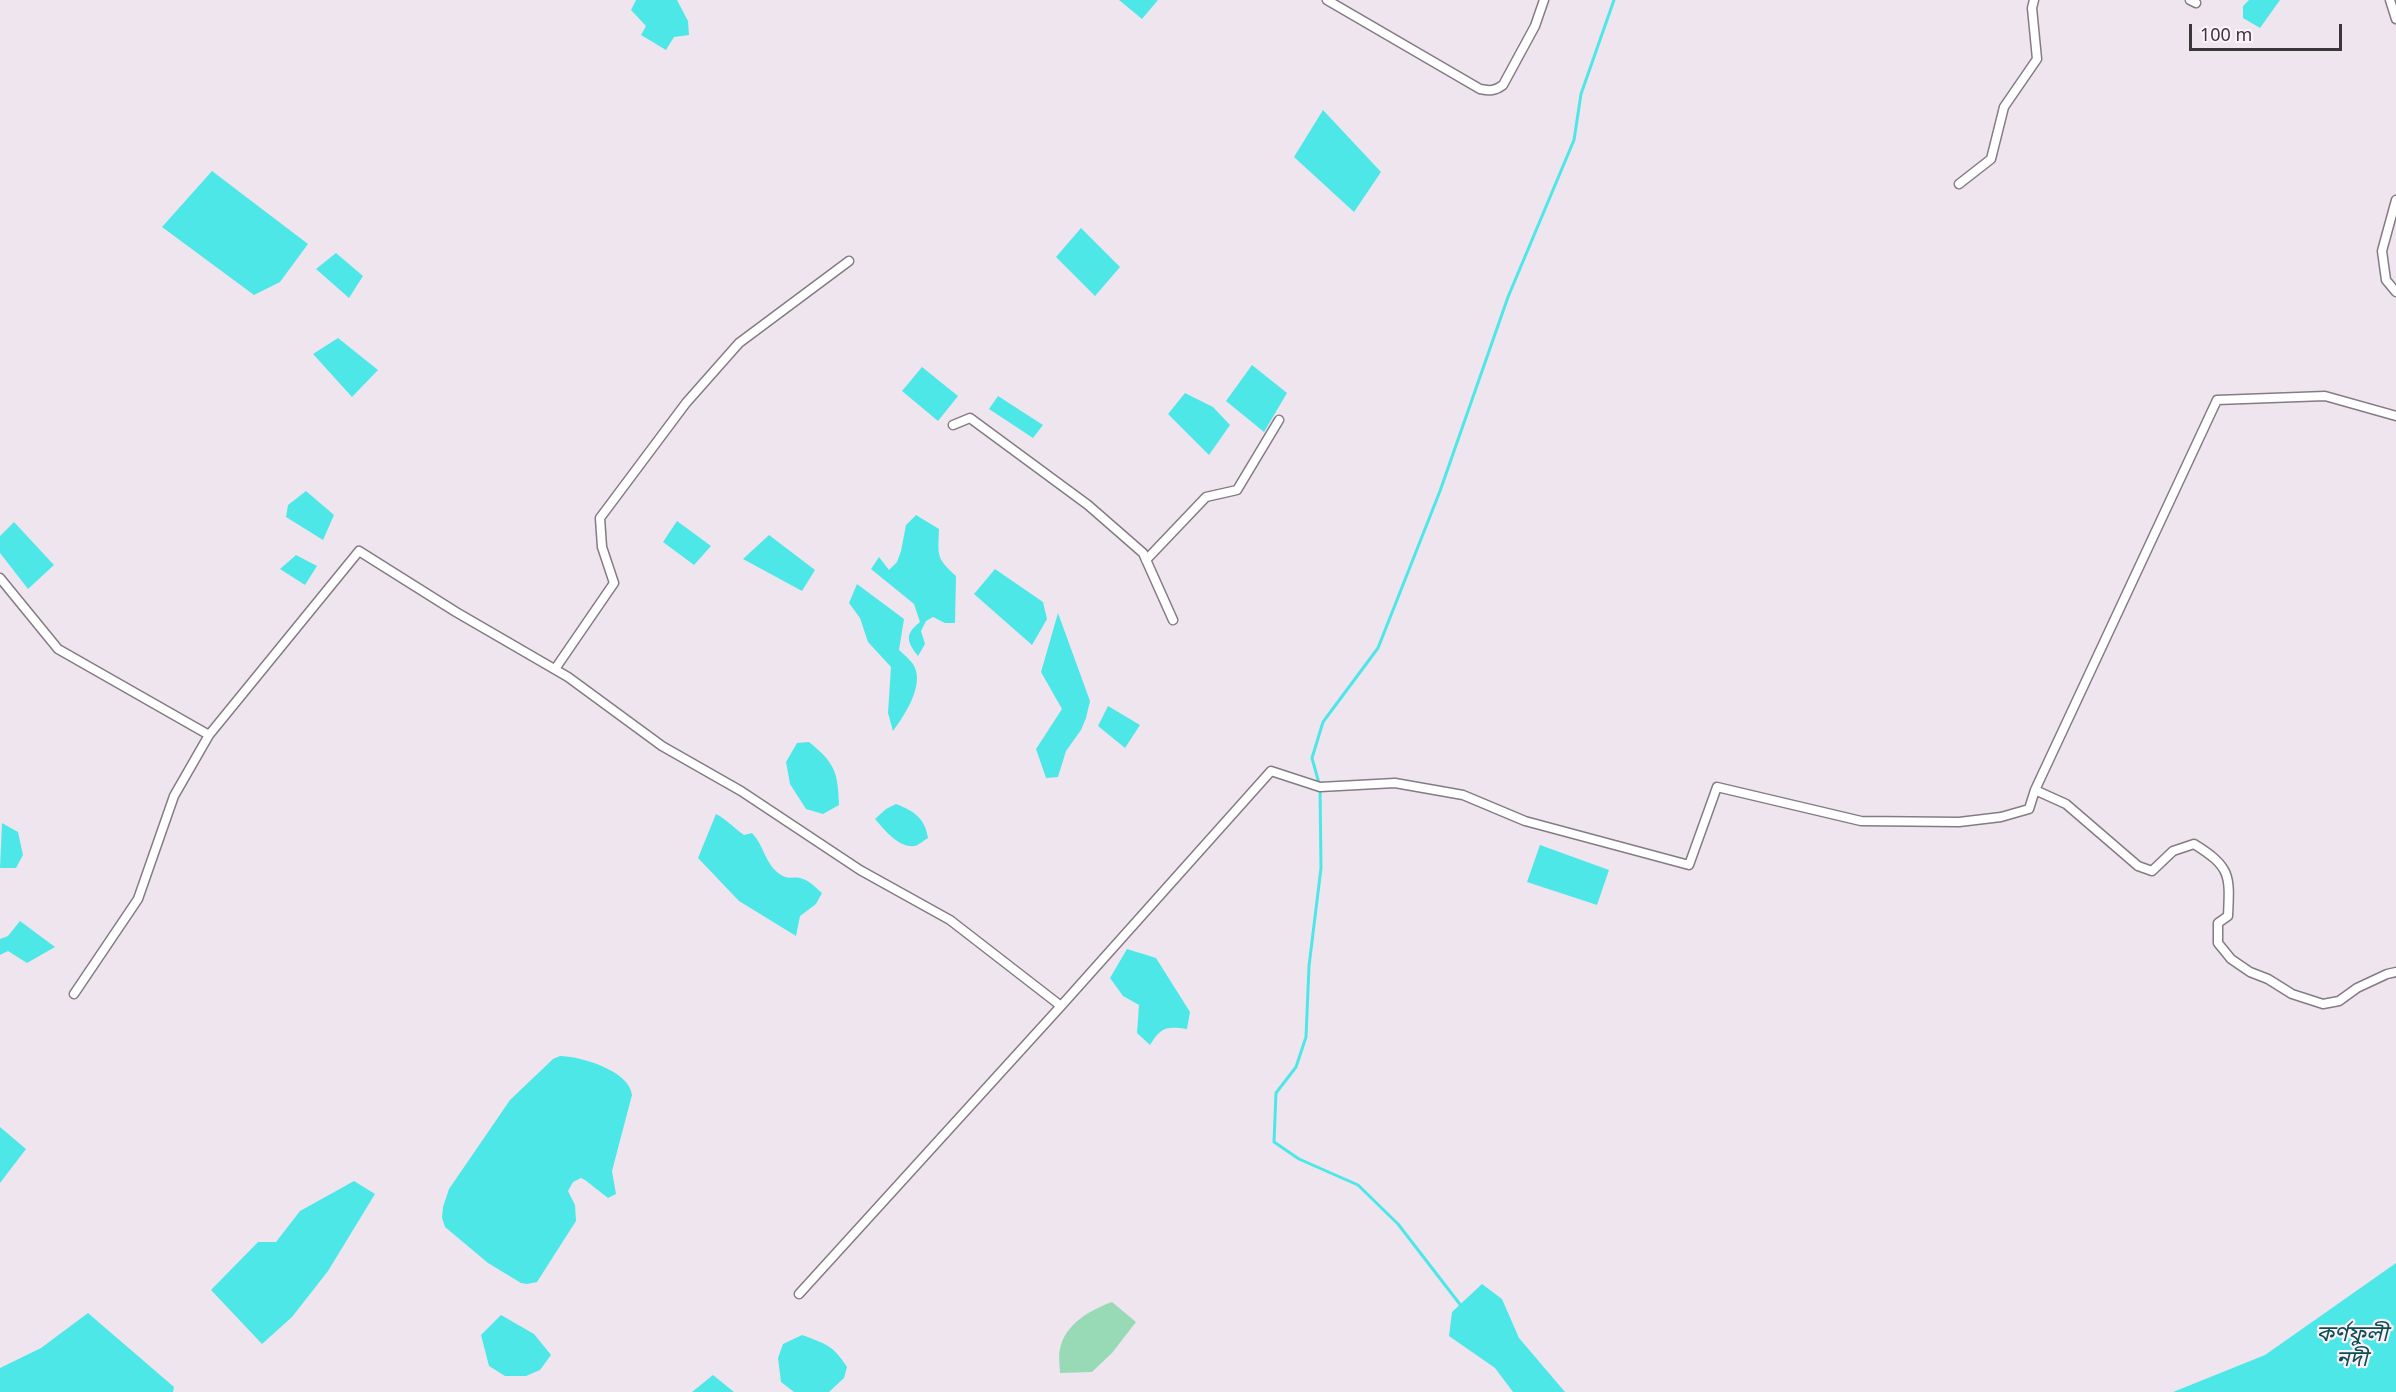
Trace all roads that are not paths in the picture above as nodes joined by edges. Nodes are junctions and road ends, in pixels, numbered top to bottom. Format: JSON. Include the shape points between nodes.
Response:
{"nodes":[{"id":1,"x":1328,"y":0,"type":"edge"},
{"id":2,"x":1544,"y":0,"type":"edge"},
{"id":3,"x":2034,"y":0,"type":"edge"},
{"id":4,"x":2390,"y":0,"type":"edge"},
{"id":5,"x":2396,"y":19,"type":"edge"},
{"id":6,"x":1959,"y":183,"type":"dead end"},
{"id":7,"x":2396,"y":200,"type":"edge"},
{"id":8,"x":849,"y":261,"type":"dead end"},
{"id":9,"x":2396,"y":292,"type":"edge"},
{"id":10,"x":2396,"y":416,"type":"edge"},
{"id":11,"x":1279,"y":420,"type":"dead end"},
{"id":12,"x":953,"y":425,"type":"dead end"},
{"id":13,"x":1146,"y":560,"type":"junction"},
{"id":14,"x":0,"y":578,"type":"edge"},
{"id":15,"x":1173,"y":620,"type":"dead end"},
{"id":16,"x":555,"y":669,"type":"junction"},
{"id":17,"x":209,"y":735,"type":"junction"},
{"id":18,"x":2035,"y":790,"type":"junction"},
{"id":19,"x":2396,"y":972,"type":"edge"},
{"id":20,"x":74,"y":994,"type":"dead end"},
{"id":21,"x":1061,"y":1006,"type":"junction"},
{"id":22,"x":799,"y":1294,"type":"dead end"}],
"edges":[{"from":1,"to":2,"type":"street","via":[[1489,91],[1496,90],[1508,75],[1535,26]]},
{"from":3,"to":6,"type":"street","via":[[2037,59],[2004,107],[1991,159]]},
{"from":4,"to":5,"type":"street"},
{"from":7,"to":9,"type":"street","via":[[2382,251],[2386,280]]},
{"from":8,"to":16,"type":"street","via":[[739,343],[686,403],[600,518],[602,547],[614,582]]},
{"from":10,"to":18,"type":"street","via":[[2325,396],[2217,400]]},
{"from":11,"to":13,"type":"street","via":[[1237,490],[1206,497]]},
{"from":12,"to":13,"type":"street","via":[[970,418],[1088,505],[1143,553]]},
{"from":13,"to":15,"type":"street"},
{"from":14,"to":17,"type":"street","via":[[58,649]]},
{"from":16,"to":17,"type":"street","via":[[359,551]]},
{"from":16,"to":21,"type":"street","via":[[662,746],[741,791],[860,870],[950,920]]},
{"from":17,"to":20,"type":"street","via":[[174,796],[138,899]]},
{"from":18,"to":19,"type":"street","via":[[2066,804],[2138,866],[2152,871],[2173,851],[2194,844],[2207,853],[2224,867],[2230,884],[2228,916],[2218,923],[2218,943],[2231,959],[2292,994],[2323,1004],[2339,1001],[2357,988]]},
{"from":18,"to":21,"type":"street","via":[[2029,809],[1959,822],[1862,821],[1717,787],[1689,865],[1525,821],[1463,795],[1395,783],[1320,787],[1271,771]]},
{"from":21,"to":22,"type":"street"}]}
